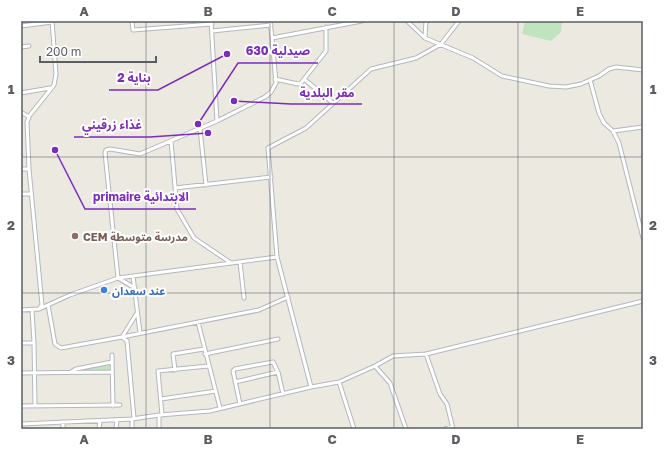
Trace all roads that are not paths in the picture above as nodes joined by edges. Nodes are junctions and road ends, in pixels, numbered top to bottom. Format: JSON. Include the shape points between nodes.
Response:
{"nodes":[{"id":1,"x":132,"y":21,"type":"edge"},
{"id":2,"x":362,"y":21,"type":"edge"},
{"id":3,"x":407,"y":21,"type":"edge"},
{"id":4,"x":426,"y":21,"type":"edge"},
{"id":5,"x":459,"y":21,"type":"edge"},
{"id":6,"x":52,"y":22,"type":"edge"},
{"id":7,"x":212,"y":23,"type":"edge"},
{"id":8,"x":270,"y":23,"type":"edge"},
{"id":9,"x":21,"y":26,"type":"edge"},
{"id":10,"x":326,"y":27,"type":"junction"},
{"id":11,"x":212,"y":31,"type":"junction"},
{"id":12,"x":272,"y":38,"type":"junction"},
{"id":13,"x":425,"y":38,"type":"junction"},
{"id":14,"x":440,"y":44,"type":"junction"},
{"id":15,"x":29,"y":46,"type":"dead end"},
{"id":16,"x":21,"y":47,"type":"edge"},
{"id":17,"x":643,"y":70,"type":"edge"},
{"id":18,"x":275,"y":79,"type":"junction"},
{"id":19,"x":304,"y":79,"type":"junction"},
{"id":20,"x":590,"y":80,"type":"junction"},
{"id":21,"x":50,"y":88,"type":"junction"},
{"id":22,"x":21,"y":93,"type":"edge"},
{"id":23,"x":334,"y":103,"type":"junction"},
{"id":24,"x":21,"y":112,"type":"edge"},
{"id":25,"x":29,"y":117,"type":"junction"},
{"id":26,"x":217,"y":121,"type":"junction"},
{"id":27,"x":643,"y":126,"type":"edge"},
{"id":28,"x":200,"y":129,"type":"junction"},
{"id":29,"x":613,"y":131,"type":"junction"},
{"id":30,"x":172,"y":141,"type":"junction"},
{"id":31,"x":21,"y":169,"type":"edge"},
{"id":32,"x":29,"y":169,"type":"junction"},
{"id":33,"x":271,"y":177,"type":"junction"},
{"id":34,"x":206,"y":185,"type":"junction"},
{"id":35,"x":175,"y":188,"type":"junction"},
{"id":36,"x":21,"y":194,"type":"edge"},
{"id":37,"x":31,"y":194,"type":"junction"},
{"id":38,"x":643,"y":238,"type":"edge"},
{"id":39,"x":277,"y":257,"type":"junction"},
{"id":40,"x":240,"y":262,"type":"junction"},
{"id":41,"x":231,"y":263,"type":"junction"},
{"id":42,"x":133,"y":276,"type":"junction"},
{"id":43,"x":118,"y":278,"type":"junction"},
{"id":44,"x":135,"y":288,"type":"junction"},
{"id":45,"x":288,"y":297,"type":"junction"},
{"id":46,"x":244,"y":298,"type":"dead end"},
{"id":47,"x":643,"y":301,"type":"edge"},
{"id":48,"x":48,"y":305,"type":"junction"},
{"id":49,"x":39,"y":309,"type":"junction"},
{"id":50,"x":21,"y":310,"type":"edge"},
{"id":51,"x":32,"y":310,"type":"junction"},
{"id":52,"x":138,"y":313,"type":"junction"},
{"id":53,"x":198,"y":322,"type":"junction"},
{"id":54,"x":140,"y":333,"type":"junction"},
{"id":55,"x":122,"y":337,"type":"junction"},
{"id":56,"x":278,"y":339,"type":"dead end"},
{"id":57,"x":21,"y":343,"type":"edge"},
{"id":58,"x":34,"y":343,"type":"junction"},
{"id":59,"x":204,"y":349,"type":"junction"},
{"id":60,"x":205,"y":354,"type":"junction"},
{"id":61,"x":426,"y":354,"type":"junction"},
{"id":62,"x":112,"y":355,"type":"dead end"},
{"id":63,"x":112,"y":362,"type":"junction"},
{"id":64,"x":208,"y":366,"type":"junction"},
{"id":65,"x":375,"y":366,"type":"junction"},
{"id":66,"x":175,"y":370,"type":"junction"},
{"id":67,"x":111,"y":372,"type":"junction"},
{"id":68,"x":278,"y":372,"type":"junction"},
{"id":69,"x":21,"y":373,"type":"edge"},
{"id":70,"x":35,"y":373,"type":"junction"},
{"id":71,"x":70,"y":373,"type":"junction"},
{"id":72,"x":235,"y":382,"type":"junction"},
{"id":73,"x":340,"y":382,"type":"junction"},
{"id":74,"x":311,"y":387,"type":"junction"},
{"id":75,"x":216,"y":391,"type":"junction"},
{"id":76,"x":283,"y":394,"type":"junction"},
{"id":77,"x":161,"y":399,"type":"junction"},
{"id":78,"x":240,"y":404,"type":"junction"},
{"id":79,"x":120,"y":405,"type":"dead end"},
{"id":80,"x":21,"y":406,"type":"edge"},
{"id":81,"x":35,"y":406,"type":"junction"},
{"id":82,"x":113,"y":406,"type":"junction"},
{"id":83,"x":220,"y":408,"type":"junction"},
{"id":84,"x":161,"y":415,"type":"junction"},
{"id":85,"x":133,"y":419,"type":"junction"},
{"id":86,"x":100,"y":420,"type":"junction"},
{"id":87,"x":116,"y":420,"type":"junction"},
{"id":88,"x":63,"y":422,"type":"junction"},
{"id":89,"x":21,"y":424,"type":"edge"},
{"id":90,"x":453,"y":428,"type":"edge"},
{"id":91,"x":63,"y":429,"type":"edge"},
{"id":92,"x":99,"y":429,"type":"edge"},
{"id":93,"x":116,"y":429,"type":"edge"},
{"id":94,"x":132,"y":429,"type":"edge"},
{"id":95,"x":159,"y":429,"type":"edge"},
{"id":96,"x":354,"y":429,"type":"edge"},
{"id":97,"x":406,"y":429,"type":"edge"},
{"id":98,"x":445,"y":429,"type":"edge"}],
"edges":[{"from":1,"to":7,"type":"street","via":[[133,30]]},
{"from":2,"to":10,"type":"street"},
{"from":3,"to":13,"type":"street"},
{"from":4,"to":13,"type":"street"},
{"from":5,"to":14,"type":"street"},
{"from":6,"to":9,"type":"street"},
{"from":6,"to":21,"type":"street","via":[[56,74],[54,84]]},
{"from":7,"to":11,"type":"street"},
{"from":8,"to":11,"type":"street"},
{"from":8,"to":12,"type":"street"},
{"from":10,"to":12,"type":"street"},
{"from":10,"to":19,"type":"street","via":[[326,51]]},
{"from":11,"to":26,"type":"street"},
{"from":12,"to":18,"type":"street"},
{"from":13,"to":14,"type":"street"},
{"from":14,"to":20,"type":"street","via":[[473,58],[502,76],[566,88]]},
{"from":14,"to":23,"type":"street","via":[[416,58],[370,69]]},
{"from":15,"to":16,"type":"street"},
{"from":17,"to":20,"type":"street","via":[[616,67]]},
{"from":18,"to":19,"type":"street","via":[[299,84]]},
{"from":18,"to":26,"type":"street","via":[[274,88],[265,96]]},
{"from":19,"to":23,"type":"street"},
{"from":20,"to":29,"type":"street","via":[[599,113],[604,123]]},
{"from":21,"to":22,"type":"street"},
{"from":21,"to":25,"type":"street"},
{"from":23,"to":33,"type":"street","via":[[306,128],[268,148]]},
{"from":24,"to":25,"type":"street"},
{"from":25,"to":32,"type":"street"},
{"from":26,"to":28,"type":"street"},
{"from":27,"to":29,"type":"street"},
{"from":28,"to":30,"type":"street"},
{"from":28,"to":34,"type":"street"},
{"from":29,"to":38,"type":"street","via":[[619,142]]},
{"from":30,"to":35,"type":"street"},
{"from":30,"to":43,"type":"street","via":[[140,154],[106,150]]},
{"from":31,"to":32,"type":"street"},
{"from":32,"to":37,"type":"street"},
{"from":33,"to":34,"type":"street"},
{"from":33,"to":39,"type":"street"},
{"from":34,"to":35,"type":"street"},
{"from":35,"to":41,"type":"street","via":[[177,208],[194,238]]},
{"from":36,"to":37,"type":"street"},
{"from":37,"to":49,"type":"street","via":[[42,306]]},
{"from":39,"to":40,"type":"street"},
{"from":39,"to":45,"type":"street"},
{"from":40,"to":41,"type":"street"},
{"from":40,"to":46,"type":"street"},
{"from":41,"to":42,"type":"street"},
{"from":42,"to":43,"type":"street"},
{"from":42,"to":44,"type":"street"},
{"from":43,"to":44,"type":"street"},
{"from":43,"to":48,"type":"street"},
{"from":44,"to":52,"type":"street"},
{"from":45,"to":53,"type":"street","via":[[259,310]]},
{"from":45,"to":74,"type":"street"},
{"from":47,"to":61,"type":"street"},
{"from":48,"to":49,"type":"street"},
{"from":48,"to":55,"type":"street","via":[[55,344],[61,348]]},
{"from":49,"to":51,"type":"street"},
{"from":50,"to":51,"type":"street"},
{"from":51,"to":58,"type":"street"},
{"from":52,"to":54,"type":"street"},
{"from":52,"to":55,"type":"street"},
{"from":53,"to":54,"type":"street"},
{"from":53,"to":59,"type":"street"},
{"from":54,"to":55,"type":"street"},
{"from":55,"to":85,"type":"street","via":[[127,341]]},
{"from":56,"to":60,"type":"street"},
{"from":57,"to":58,"type":"street"},
{"from":58,"to":70,"type":"street"},
{"from":59,"to":60,"type":"street"},
{"from":59,"to":66,"type":"street","via":[[173,354]]},
{"from":60,"to":64,"type":"street"},
{"from":61,"to":65,"type":"street","via":[[393,356]]},
{"from":61,"to":90,"type":"street","via":[[440,394],[447,404]]},
{"from":62,"to":63,"type":"street"},
{"from":63,"to":67,"type":"street"},
{"from":63,"to":71,"type":"street","via":[[76,369]]},
{"from":64,"to":66,"type":"street"},
{"from":64,"to":75,"type":"street"},
{"from":65,"to":73,"type":"street"},
{"from":65,"to":97,"type":"street","via":[[390,383]]},
{"from":66,"to":77,"type":"street","via":[[158,371]]},
{"from":67,"to":71,"type":"street"},
{"from":67,"to":82,"type":"street"},
{"from":68,"to":72,"type":"street"},
{"from":68,"to":72,"type":"street","via":[[273,362],[235,369]]},
{"from":68,"to":76,"type":"street"},
{"from":69,"to":70,"type":"street"},
{"from":70,"to":71,"type":"street"},
{"from":70,"to":81,"type":"street"},
{"from":72,"to":78,"type":"street"},
{"from":73,"to":74,"type":"street"},
{"from":73,"to":96,"type":"street"},
{"from":74,"to":76,"type":"street"},
{"from":75,"to":77,"type":"street"},
{"from":75,"to":83,"type":"street"},
{"from":76,"to":78,"type":"street"},
{"from":77,"to":84,"type":"street"},
{"from":78,"to":83,"type":"street"},
{"from":79,"to":82,"type":"street"},
{"from":80,"to":81,"type":"street"},
{"from":81,"to":82,"type":"street"},
{"from":83,"to":84,"type":"street"},
{"from":84,"to":85,"type":"street"},
{"from":84,"to":95,"type":"street"},
{"from":85,"to":87,"type":"street"},
{"from":85,"to":94,"type":"street"},
{"from":86,"to":87,"type":"street"},
{"from":86,"to":88,"type":"street"},
{"from":86,"to":92,"type":"street"},
{"from":87,"to":93,"type":"street"},
{"from":88,"to":89,"type":"street"},
{"from":88,"to":91,"type":"street"},
{"from":90,"to":98,"type":"street"}]}
